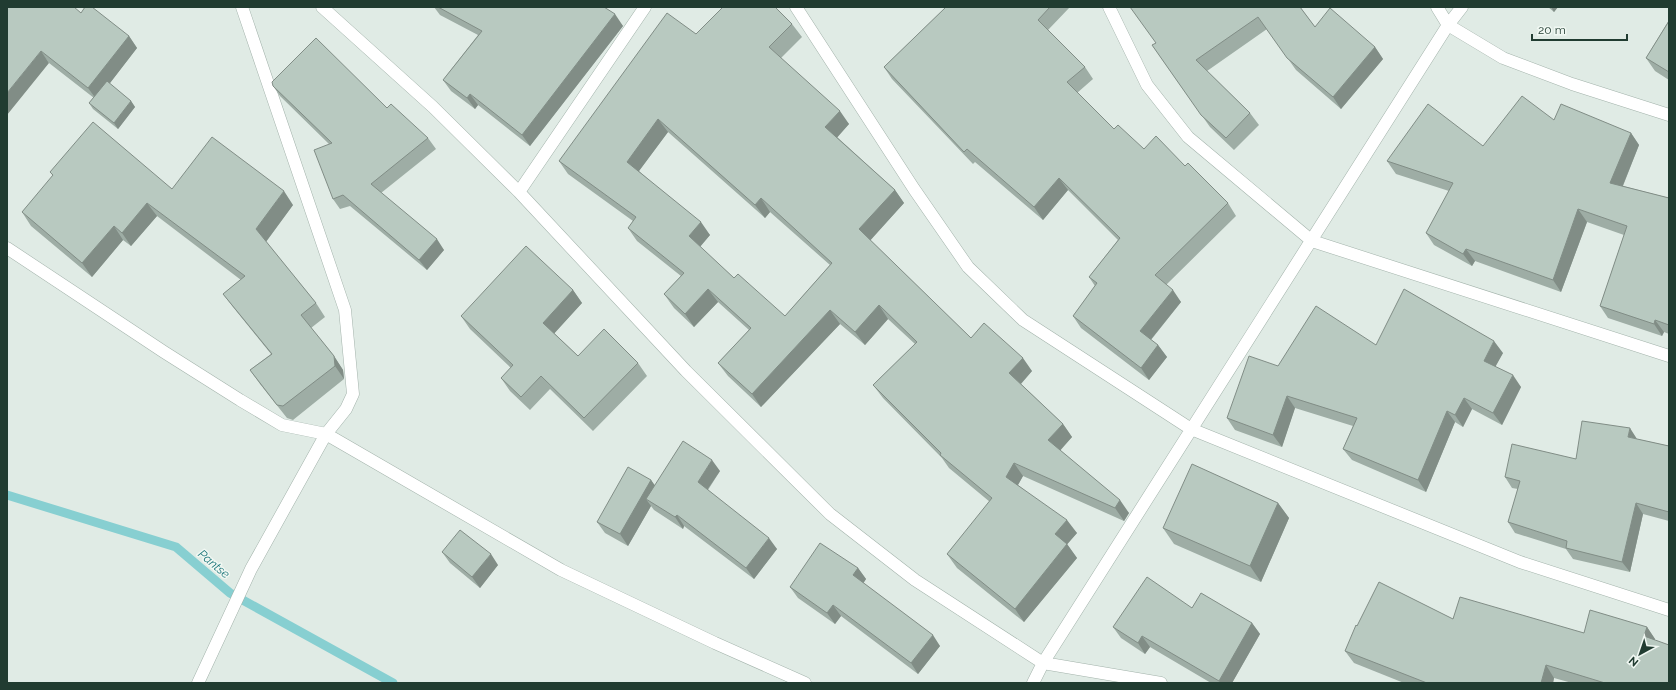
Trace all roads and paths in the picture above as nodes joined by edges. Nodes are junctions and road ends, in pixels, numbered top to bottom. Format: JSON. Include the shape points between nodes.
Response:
{"nodes":[{"id":1,"x":242,"y":7,"type":"edge"},
{"id":2,"x":322,"y":7,"type":"edge"},
{"id":3,"x":645,"y":7,"type":"edge"},
{"id":4,"x":796,"y":7,"type":"edge"},
{"id":5,"x":1109,"y":7,"type":"edge"},
{"id":6,"x":1437,"y":7,"type":"edge"},
{"id":7,"x":1462,"y":7,"type":"edge"},
{"id":8,"x":1448,"y":25,"type":"junction"},
{"id":9,"x":1669,"y":114,"type":"edge"},
{"id":10,"x":518,"y":192,"type":"junction"},
{"id":11,"x":1312,"y":241,"type":"junction"},
{"id":12,"x":7,"y":248,"type":"edge"},
{"id":13,"x":1669,"y":356,"type":"edge"},
{"id":14,"x":1191,"y":429,"type":"junction"},
{"id":15,"x":326,"y":434,"type":"junction"},
{"id":16,"x":1669,"y":610,"type":"edge"},
{"id":17,"x":1043,"y":662,"type":"junction"},
{"id":18,"x":198,"y":683,"type":"edge"},
{"id":19,"x":805,"y":683,"type":"edge"},
{"id":20,"x":1033,"y":683,"type":"edge"},
{"id":21,"x":1161,"y":683,"type":"edge"}],
"edges":[{"from":1,"to":15,"type":"street","via":[[345,310],[353,394],[346,409]]},
{"from":2,"to":10,"type":"street","via":[[433,107]]},
{"from":3,"to":10,"type":"street"},
{"from":4,"to":14,"type":"street","via":[[914,189],[968,267],[1023,320]]},
{"from":5,"to":11,"type":"street","via":[[1147,85],[1188,137]]},
{"from":6,"to":8,"type":"street"},
{"from":7,"to":8,"type":"street"},
{"from":8,"to":9,"type":"street","via":[[1503,58],[1572,84]]},
{"from":8,"to":11,"type":"street"},
{"from":10,"to":17,"type":"street","via":[[686,371],[830,514],[915,580]]},
{"from":11,"to":13,"type":"street"},
{"from":11,"to":14,"type":"street"},
{"from":12,"to":15,"type":"street","via":[[157,348],[282,425]]},
{"from":14,"to":16,"type":"street","via":[[1520,562]]},
{"from":14,"to":17,"type":"street"},
{"from":15,"to":18,"type":"street","via":[[251,569]]},
{"from":15,"to":19,"type":"street","via":[[561,570]]},
{"from":17,"to":20,"type":"street"},
{"from":17,"to":21,"type":"street"}]}
